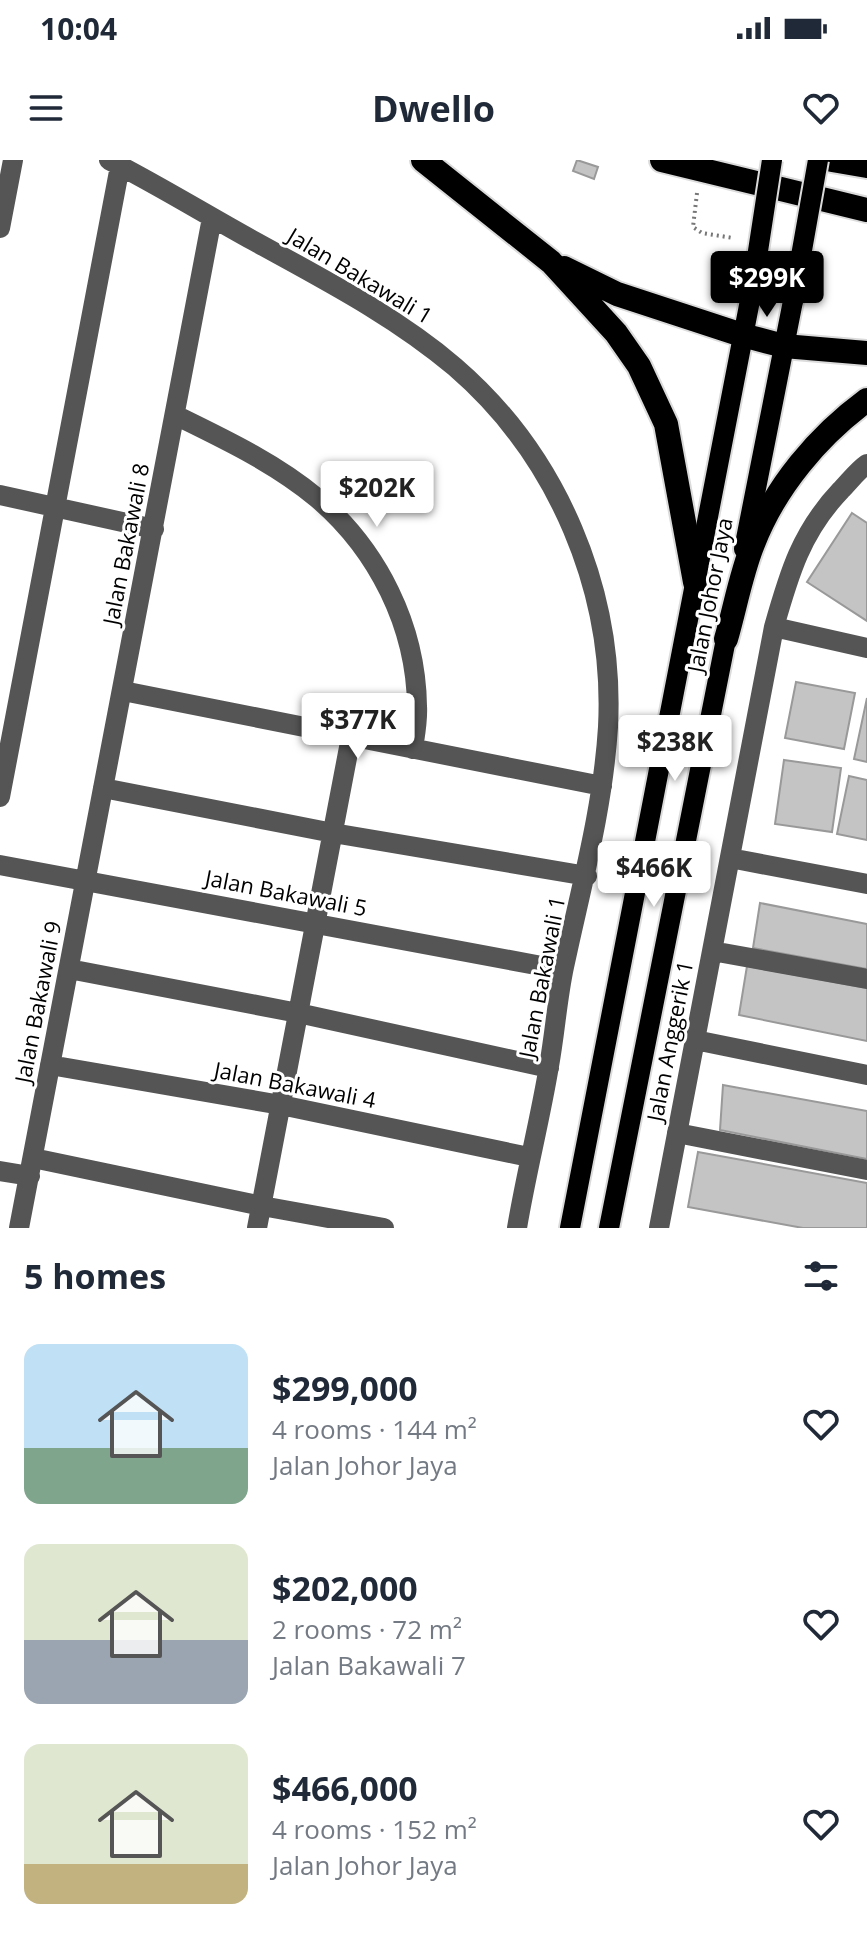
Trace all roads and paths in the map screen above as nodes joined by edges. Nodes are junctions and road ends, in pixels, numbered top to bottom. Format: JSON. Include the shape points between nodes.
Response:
{"nodes":[{"id":1,"x":13,"y":160,"type":"edge"},
{"id":2,"x":423,"y":160,"type":"edge"},
{"id":3,"x":662,"y":160,"type":"edge"},
{"id":4,"x":772,"y":160,"type":"edge"},
{"id":5,"x":818,"y":160,"type":"edge"},
{"id":6,"x":832,"y":160,"type":"edge"},
{"id":7,"x":115,"y":163,"type":"edge"},
{"id":8,"x":867,"y":166,"type":"edge"},
{"id":9,"x":697,"y":193,"type":"dead end"},
{"id":10,"x":2,"y":206,"type":"edge"},
{"id":11,"x":867,"y":210,"type":"edge"},
{"id":12,"x":212,"y":218,"type":"junction"},
{"id":13,"x":0,"y":228,"type":"edge"},
{"id":14,"x":733,"y":238,"type":"dead end"},
{"id":15,"x":551,"y":262,"type":"junction"},
{"id":16,"x":742,"y":335,"type":"junction"},
{"id":17,"x":784,"y":346,"type":"junction"},
{"id":18,"x":867,"y":353,"type":"edge"},
{"id":19,"x":867,"y":400,"type":"edge"},
{"id":20,"x":175,"y":415,"type":"junction"},
{"id":21,"x":867,"y":464,"type":"edge"},
{"id":22,"x":0,"y":495,"type":"edge"},
{"id":23,"x":55,"y":508,"type":"junction"},
{"id":24,"x":154,"y":529,"type":"junction"},
{"id":25,"x":695,"y":582,"type":"junction"},
{"id":26,"x":774,"y":627,"type":"junction"},
{"id":27,"x":726,"y":639,"type":"junction"},
{"id":28,"x":867,"y":648,"type":"edge"},
{"id":29,"x":123,"y":691,"type":"junction"},
{"id":30,"x":351,"y":737,"type":"junction"},
{"id":31,"x":413,"y":749,"type":"junction"},
{"id":32,"x":602,"y":786,"type":"junction"},
{"id":33,"x":103,"y":788,"type":"junction"},
{"id":34,"x":0,"y":797,"type":"edge"},
{"id":35,"x":333,"y":833,"type":"junction"},
{"id":36,"x":730,"y":858,"type":"junction"},
{"id":37,"x":0,"y":865,"type":"edge"},
{"id":38,"x":587,"y":876,"type":"junction"},
{"id":39,"x":87,"y":880,"type":"junction"},
{"id":40,"x":867,"y":884,"type":"edge"},
{"id":41,"x":316,"y":922,"type":"junction"},
{"id":42,"x":712,"y":951,"type":"junction"},
{"id":43,"x":69,"y":969,"type":"junction"},
{"id":44,"x":563,"y":970,"type":"junction"},
{"id":45,"x":867,"y":979,"type":"edge"},
{"id":46,"x":298,"y":1013,"type":"junction"},
{"id":47,"x":695,"y":1040,"type":"junction"},
{"id":48,"x":50,"y":1065,"type":"junction"},
{"id":49,"x":549,"y":1068,"type":"junction"},
{"id":50,"x":867,"y":1075,"type":"edge"},
{"id":51,"x":281,"y":1105,"type":"junction"},
{"id":52,"x":677,"y":1133,"type":"junction"},
{"id":53,"x":529,"y":1157,"type":"junction"},
{"id":54,"x":32,"y":1167,"type":"junction"},
{"id":55,"x":867,"y":1170,"type":"edge"},
{"id":56,"x":0,"y":1171,"type":"edge"},
{"id":57,"x":262,"y":1206,"type":"junction"},
{"id":58,"x":19,"y":1228,"type":"edge"},
{"id":59,"x":257,"y":1228,"type":"edge"},
{"id":60,"x":384,"y":1228,"type":"edge"},
{"id":61,"x":517,"y":1228,"type":"edge"},
{"id":62,"x":570,"y":1228,"type":"edge"},
{"id":63,"x":609,"y":1228,"type":"edge"},
{"id":64,"x":660,"y":1228,"type":"edge"}],
"edges":[{"from":1,"to":10,"type":"street"},
{"from":2,"to":15,"type":"highway"},
{"from":3,"to":11,"type":"highway"},
{"from":4,"to":16,"type":"main road","name":"Jalan Johor Jaya","bridge":true},
{"from":5,"to":17,"type":"main road","name":"Jalan Johor Jaya","bridge":true},
{"from":6,"to":8,"type":"highway"},
{"from":7,"to":12,"type":"street","name":"Jalan Bakawali 1"},
{"from":7,"to":23,"type":"street"},
{"from":9,"to":14,"type":"path","via":[[693,227]]},
{"from":10,"to":13,"type":"street"},
{"from":12,"to":20,"type":"street","name":"Jalan Bakawali 8"},
{"from":12,"to":32,"type":"street","name":"Jalan Bakawali 1","via":[[416,337],[486,397],[529,452],[575,532],[597,604],[608,686]]},
{"from":15,"to":16,"type":"highway","via":[[617,294]]},
{"from":15,"to":25,"type":"highway","via":[[616,333],[655,399],[666,424]]},
{"from":16,"to":17,"type":"highway"},
{"from":16,"to":25,"type":"main road","name":"Jalan Johor Jaya"},
{"from":17,"to":18,"type":"highway"},
{"from":17,"to":27,"type":"main road","name":"Jalan Johor Jaya"},
{"from":19,"to":27,"type":"highway","via":[[838,421],[770,506],[752,545]]},
{"from":20,"to":24,"type":"street","name":"Jalan Bakawali 8"},
{"from":20,"to":31,"type":"street","via":[[288,477],[324,505],[362,546],[392,596],[410,648],[418,709]]},
{"from":21,"to":26,"type":"street","name":"Jalan Anggerik 1","via":[[808,532],[790,570]]},
{"from":22,"to":23,"type":"street"},
{"from":23,"to":24,"type":"street"},
{"from":23,"to":34,"type":"street"},
{"from":24,"to":29,"type":"street","name":"Jalan Bakawali 8"},
{"from":25,"to":62,"type":"main road","name":"Jalan Johor Jaya"},
{"from":26,"to":28,"type":"street"},
{"from":26,"to":36,"type":"street","name":"Jalan Anggerik 1"},
{"from":27,"to":63,"type":"main road","name":"Jalan Johor Jaya"},
{"from":29,"to":30,"type":"street"},
{"from":29,"to":33,"type":"street","name":"Jalan Bakawali 8"},
{"from":30,"to":31,"type":"street"},
{"from":30,"to":35,"type":"street"},
{"from":31,"to":32,"type":"street"},
{"from":32,"to":38,"type":"street","name":"Jalan Bakawali 1"},
{"from":33,"to":35,"type":"street"},
{"from":33,"to":39,"type":"street","name":"Jalan Bakawali 8"},
{"from":35,"to":38,"type":"street"},
{"from":35,"to":41,"type":"street"},
{"from":36,"to":40,"type":"street"},
{"from":36,"to":42,"type":"street","name":"Jalan Anggerik 1"},
{"from":37,"to":39,"type":"street","name":"Jalan Bakawali 5"},
{"from":38,"to":44,"type":"street","name":"Jalan Bakawali 1"},
{"from":39,"to":41,"type":"street","name":"Jalan Bakawali 5"},
{"from":39,"to":43,"type":"street","name":"Jalan Bakawali 9"},
{"from":41,"to":44,"type":"street","name":"Jalan Bakawali 5"},
{"from":41,"to":46,"type":"street"},
{"from":42,"to":45,"type":"street"},
{"from":42,"to":47,"type":"street","name":"Jalan Anggerik 1"},
{"from":43,"to":46,"type":"street"},
{"from":43,"to":48,"type":"street","name":"Jalan Bakawali 9"},
{"from":44,"to":49,"type":"street","name":"Jalan Bakawali 1"},
{"from":46,"to":49,"type":"street"},
{"from":46,"to":51,"type":"street"},
{"from":47,"to":50,"type":"street"},
{"from":47,"to":52,"type":"street","name":"Jalan Anggerik 1"},
{"from":48,"to":51,"type":"street","name":"Jalan Bakawali 4"},
{"from":48,"to":54,"type":"street","name":"Jalan Bakawali 9"},
{"from":49,"to":53,"type":"street","name":"Jalan Bakawali 1"},
{"from":51,"to":53,"type":"street","name":"Jalan Bakawali 4"},
{"from":51,"to":57,"type":"street"},
{"from":52,"to":55,"type":"street"},
{"from":52,"to":64,"type":"street","name":"Jalan Anggerik 1"},
{"from":53,"to":61,"type":"street","name":"Jalan Bakawali 1"},
{"from":54,"to":56,"type":"street"},
{"from":54,"to":57,"type":"street"},
{"from":54,"to":58,"type":"street","name":"Jalan Bakawali 9"},
{"from":57,"to":59,"type":"street"},
{"from":57,"to":60,"type":"street"}]}
